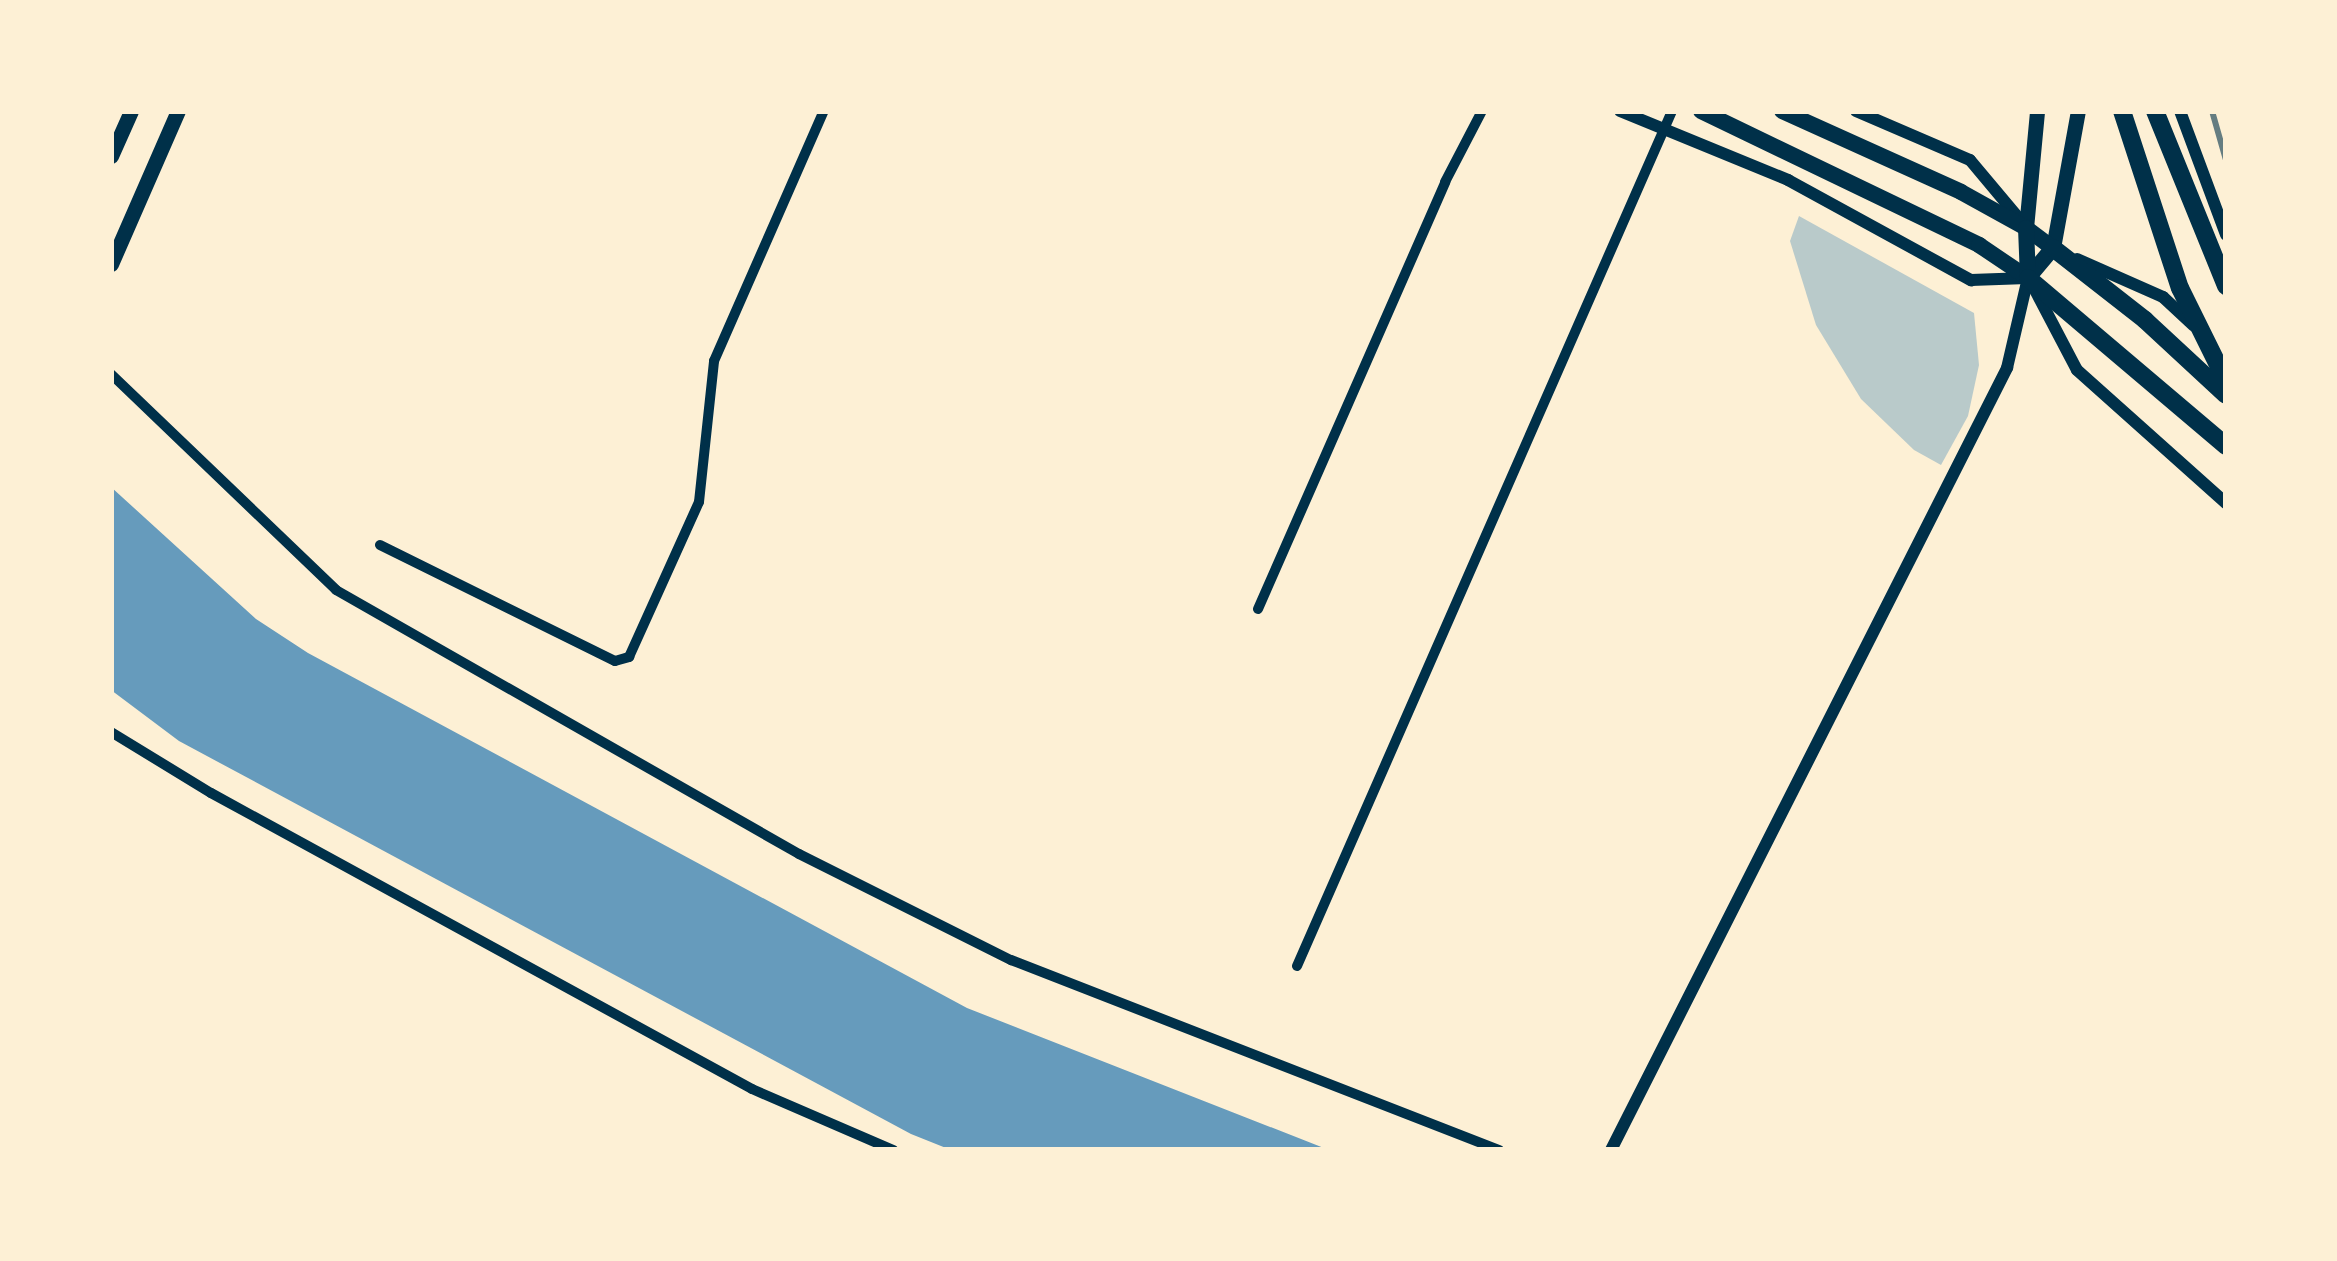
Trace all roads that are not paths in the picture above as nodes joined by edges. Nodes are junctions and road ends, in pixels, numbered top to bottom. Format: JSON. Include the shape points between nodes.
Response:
{"nodes":[{"id":1,"x":131,"y":111,"type":"edge"},
{"id":2,"x":178,"y":111,"type":"edge"},
{"id":3,"x":824,"y":111,"type":"edge"},
{"id":4,"x":1482,"y":111,"type":"edge"},
{"id":5,"x":1620,"y":111,"type":"edge"},
{"id":6,"x":1672,"y":111,"type":"edge"},
{"id":7,"x":1701,"y":111,"type":"edge"},
{"id":8,"x":1781,"y":111,"type":"edge"},
{"id":9,"x":1856,"y":111,"type":"edge"},
{"id":10,"x":2037,"y":111,"type":"edge"},
{"id":11,"x":2078,"y":111,"type":"edge"},
{"id":12,"x":2122,"y":111,"type":"edge"},
{"id":13,"x":2155,"y":111,"type":"edge"},
{"id":14,"x":2180,"y":111,"type":"edge"},
{"id":15,"x":1667,"y":130,"type":"junction"},
{"id":16,"x":111,"y":156,"type":"edge"},
{"id":17,"x":2026,"y":228,"type":"junction"},
{"id":18,"x":2226,"y":235,"type":"edge"},
{"id":19,"x":2053,"y":248,"type":"junction"},
{"id":20,"x":111,"y":264,"type":"edge"},
{"id":21,"x":2028,"y":278,"type":"junction"},
{"id":22,"x":2226,"y":286,"type":"edge"},
{"id":23,"x":2226,"y":355,"type":"edge"},
{"id":24,"x":111,"y":374,"type":"edge"},
{"id":25,"x":2226,"y":381,"type":"edge"},
{"id":26,"x":2226,"y":394,"type":"edge"},
{"id":27,"x":2226,"y":446,"type":"edge"},
{"id":28,"x":2226,"y":503,"type":"edge"},
{"id":29,"x":380,"y":545,"type":"dead end"},
{"id":30,"x":1258,"y":610,"type":"dead end"},
{"id":31,"x":111,"y":732,"type":"edge"},
{"id":32,"x":1297,"y":966,"type":"dead end"},
{"id":33,"x":893,"y":1150,"type":"edge"},
{"id":34,"x":1498,"y":1150,"type":"edge"},
{"id":35,"x":1611,"y":1150,"type":"edge"}],
"edges":[{"from":1,"to":16,"type":"main road"},
{"from":2,"to":20,"type":"main road"},
{"from":3,"to":29,"type":"street","via":[[714,361],[699,502],[629,657],[615,661]]},
{"from":4,"to":30,"type":"street"},
{"from":5,"to":15,"type":"street"},
{"from":6,"to":15,"type":"street"},
{"from":7,"to":21,"type":"main road","via":[[1979,245]]},
{"from":8,"to":17,"type":"main road"},
{"from":9,"to":17,"type":"street","via":[[1970,160]]},
{"from":10,"to":17,"type":"main road"},
{"from":11,"to":19,"type":"main road"},
{"from":12,"to":25,"type":"highway","via":[[2180,288]]},
{"from":13,"to":22,"type":"highway"},
{"from":14,"to":18,"type":"street"},
{"from":15,"to":21,"type":"street","via":[[1788,180],[1971,280]]},
{"from":15,"to":32,"type":"street"},
{"from":17,"to":19,"type":"main road"},
{"from":17,"to":21,"type":"main road"},
{"from":19,"to":21,"type":"main road"},
{"from":19,"to":23,"type":"street","via":[[2163,298]]},
{"from":19,"to":26,"type":"highway"},
{"from":21,"to":27,"type":"highway"},
{"from":21,"to":28,"type":"street","via":[[2077,370]]},
{"from":21,"to":35,"type":"street","via":[[2007,368]]},
{"from":24,"to":34,"type":"street","via":[[336,590],[800,854],[1011,960]]},
{"from":31,"to":33,"type":"street","via":[[752,1089]]}]}
